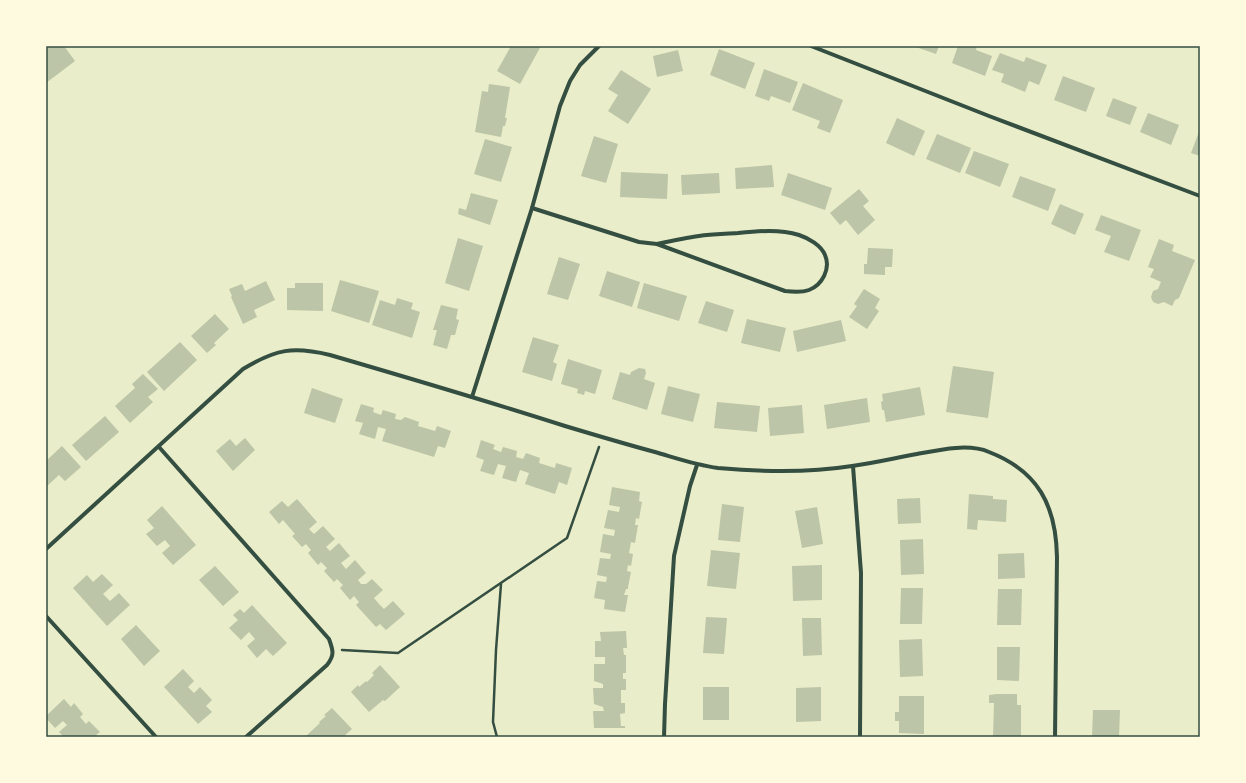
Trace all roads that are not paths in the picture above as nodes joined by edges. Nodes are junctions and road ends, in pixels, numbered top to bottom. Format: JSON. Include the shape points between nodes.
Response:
{"nodes":[{"id":1,"x":599,"y":46,"type":"edge"},
{"id":2,"x":811,"y":46,"type":"edge"},
{"id":3,"x":1200,"y":196,"type":"edge"},
{"id":4,"x":532,"y":208,"type":"junction"},
{"id":5,"x":657,"y":244,"type":"junction"},
{"id":6,"x":472,"y":397,"type":"junction"},
{"id":7,"x":159,"y":447,"type":"junction"},
{"id":8,"x":697,"y":465,"type":"junction"},
{"id":9,"x":853,"y":466,"type":"junction"},
{"id":10,"x":46,"y":549,"type":"edge"},
{"id":11,"x":46,"y":616,"type":"edge"},
{"id":12,"x":156,"y":737,"type":"edge"},
{"id":13,"x":246,"y":737,"type":"edge"},
{"id":14,"x":664,"y":737,"type":"edge"},
{"id":15,"x":860,"y":737,"type":"edge"},
{"id":16,"x":1055,"y":737,"type":"edge"}],
"edges":[{"from":1,"to":4,"type":"street","via":[[580,65],[570,81],[560,106]]},
{"from":2,"to":3,"type":"street"},
{"from":4,"to":5,"type":"street","via":[[639,242]]},
{"from":4,"to":6,"type":"street"},
{"from":5,"to":5,"type":"street","via":[[785,291],[798,292],[817,285],[824,277],[827,267],[825,255],[817,244],[799,235],[780,231],[698,236]]},
{"from":6,"to":7,"type":"street","via":[[330,355],[311,351],[284,351],[257,360],[243,369]]},
{"from":6,"to":8,"type":"street"},
{"from":7,"to":10,"type":"street"},
{"from":7,"to":13,"type":"street","via":[[329,639],[333,650],[332,659],[327,665]]},
{"from":8,"to":9,"type":"street","via":[[745,470],[801,470]]},
{"from":8,"to":14,"type":"street","via":[[674,556]]},
{"from":9,"to":15,"type":"street","via":[[861,573]]},
{"from":9,"to":16,"type":"street","via":[[943,449],[976,449],[987,450],[1003,458],[1032,478],[1050,508],[1057,538]]},
{"from":11,"to":12,"type":"street"}]}
